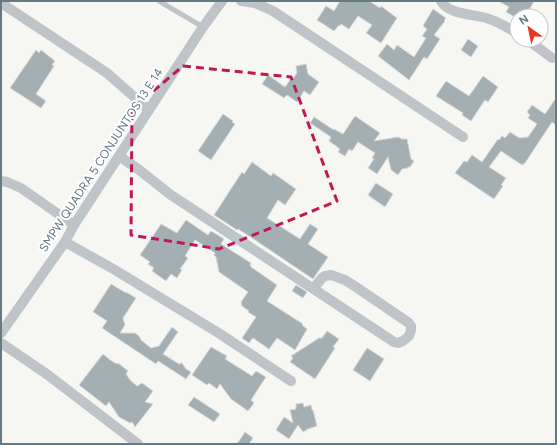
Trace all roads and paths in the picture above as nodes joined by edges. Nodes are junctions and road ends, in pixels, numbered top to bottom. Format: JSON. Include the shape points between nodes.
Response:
{"nodes":[{"id":1,"x":159,"y":1,"type":"edge"},
{"id":2,"x":222,"y":1,"type":"edge"},
{"id":3,"x":241,"y":1,"type":"edge"},
{"id":4,"x":441,"y":1,"type":"edge"},
{"id":5,"x":1,"y":3,"type":"edge"},
{"id":6,"x":203,"y":27,"type":"junction"},
{"id":7,"x":509,"y":28,"type":"edge"},
{"id":8,"x":539,"y":48,"type":"edge"},
{"id":9,"x":552,"y":58,"type":"dead end"},
{"id":10,"x":149,"y":110,"type":"junction"},
{"id":11,"x":463,"y":137,"type":"dead end"},
{"id":12,"x":119,"y":156,"type":"junction"},
{"id":13,"x":1,"y":181,"type":"edge"},
{"id":14,"x":74,"y":225,"type":"junction"},
{"id":15,"x":65,"y":242,"type":"junction"},
{"id":16,"x":313,"y":289,"type":"junction"},
{"id":17,"x":1,"y":333,"type":"edge"},
{"id":18,"x":1,"y":343,"type":"edge"},
{"id":19,"x":291,"y":381,"type":"dead end"},
{"id":20,"x":138,"y":444,"type":"edge"}],
"edges":[{"from":1,"to":6,"type":"lane"},
{"from":2,"to":6,"type":"street","name":"SMPW QUADRA 5 CONJUNTOS 13 E 14"},
{"from":3,"to":11,"type":"street","via":[[273,11]]},
{"from":4,"to":7,"type":"street","via":[[452,11],[489,18]]},
{"from":5,"to":10,"type":"street","via":[[107,73]]},
{"from":6,"to":10,"type":"street","name":"SMPW QUADRA 5 CONJUNTOS 13 E 14"},
{"from":8,"to":9,"type":"street"},
{"from":10,"to":12,"type":"street","name":"SMPW QUADRA 5 CONJUNTOS 13 E 14"},
{"from":12,"to":14,"type":"street","name":"SMPW QUADRA 5 CONJUNTOS 13 E 14"},
{"from":12,"to":16,"type":"street","via":[[171,195]]},
{"from":13,"to":14,"type":"street","via":[[21,188]]},
{"from":14,"to":15,"type":"street","name":"SMPW QUADRA 5 CONJUNTOS 13 E 14"},
{"from":15,"to":17,"type":"street","name":"SMPW QUADRA 5 CONJUNTOS 13 E 14"},
{"from":15,"to":19,"type":"street","via":[[217,332]]},
{"from":16,"to":16,"type":"street","via":[[394,342],[398,343],[409,336],[409,323],[345,280],[325,276]]},
{"from":18,"to":20,"type":"street","via":[[48,375]]}]}
